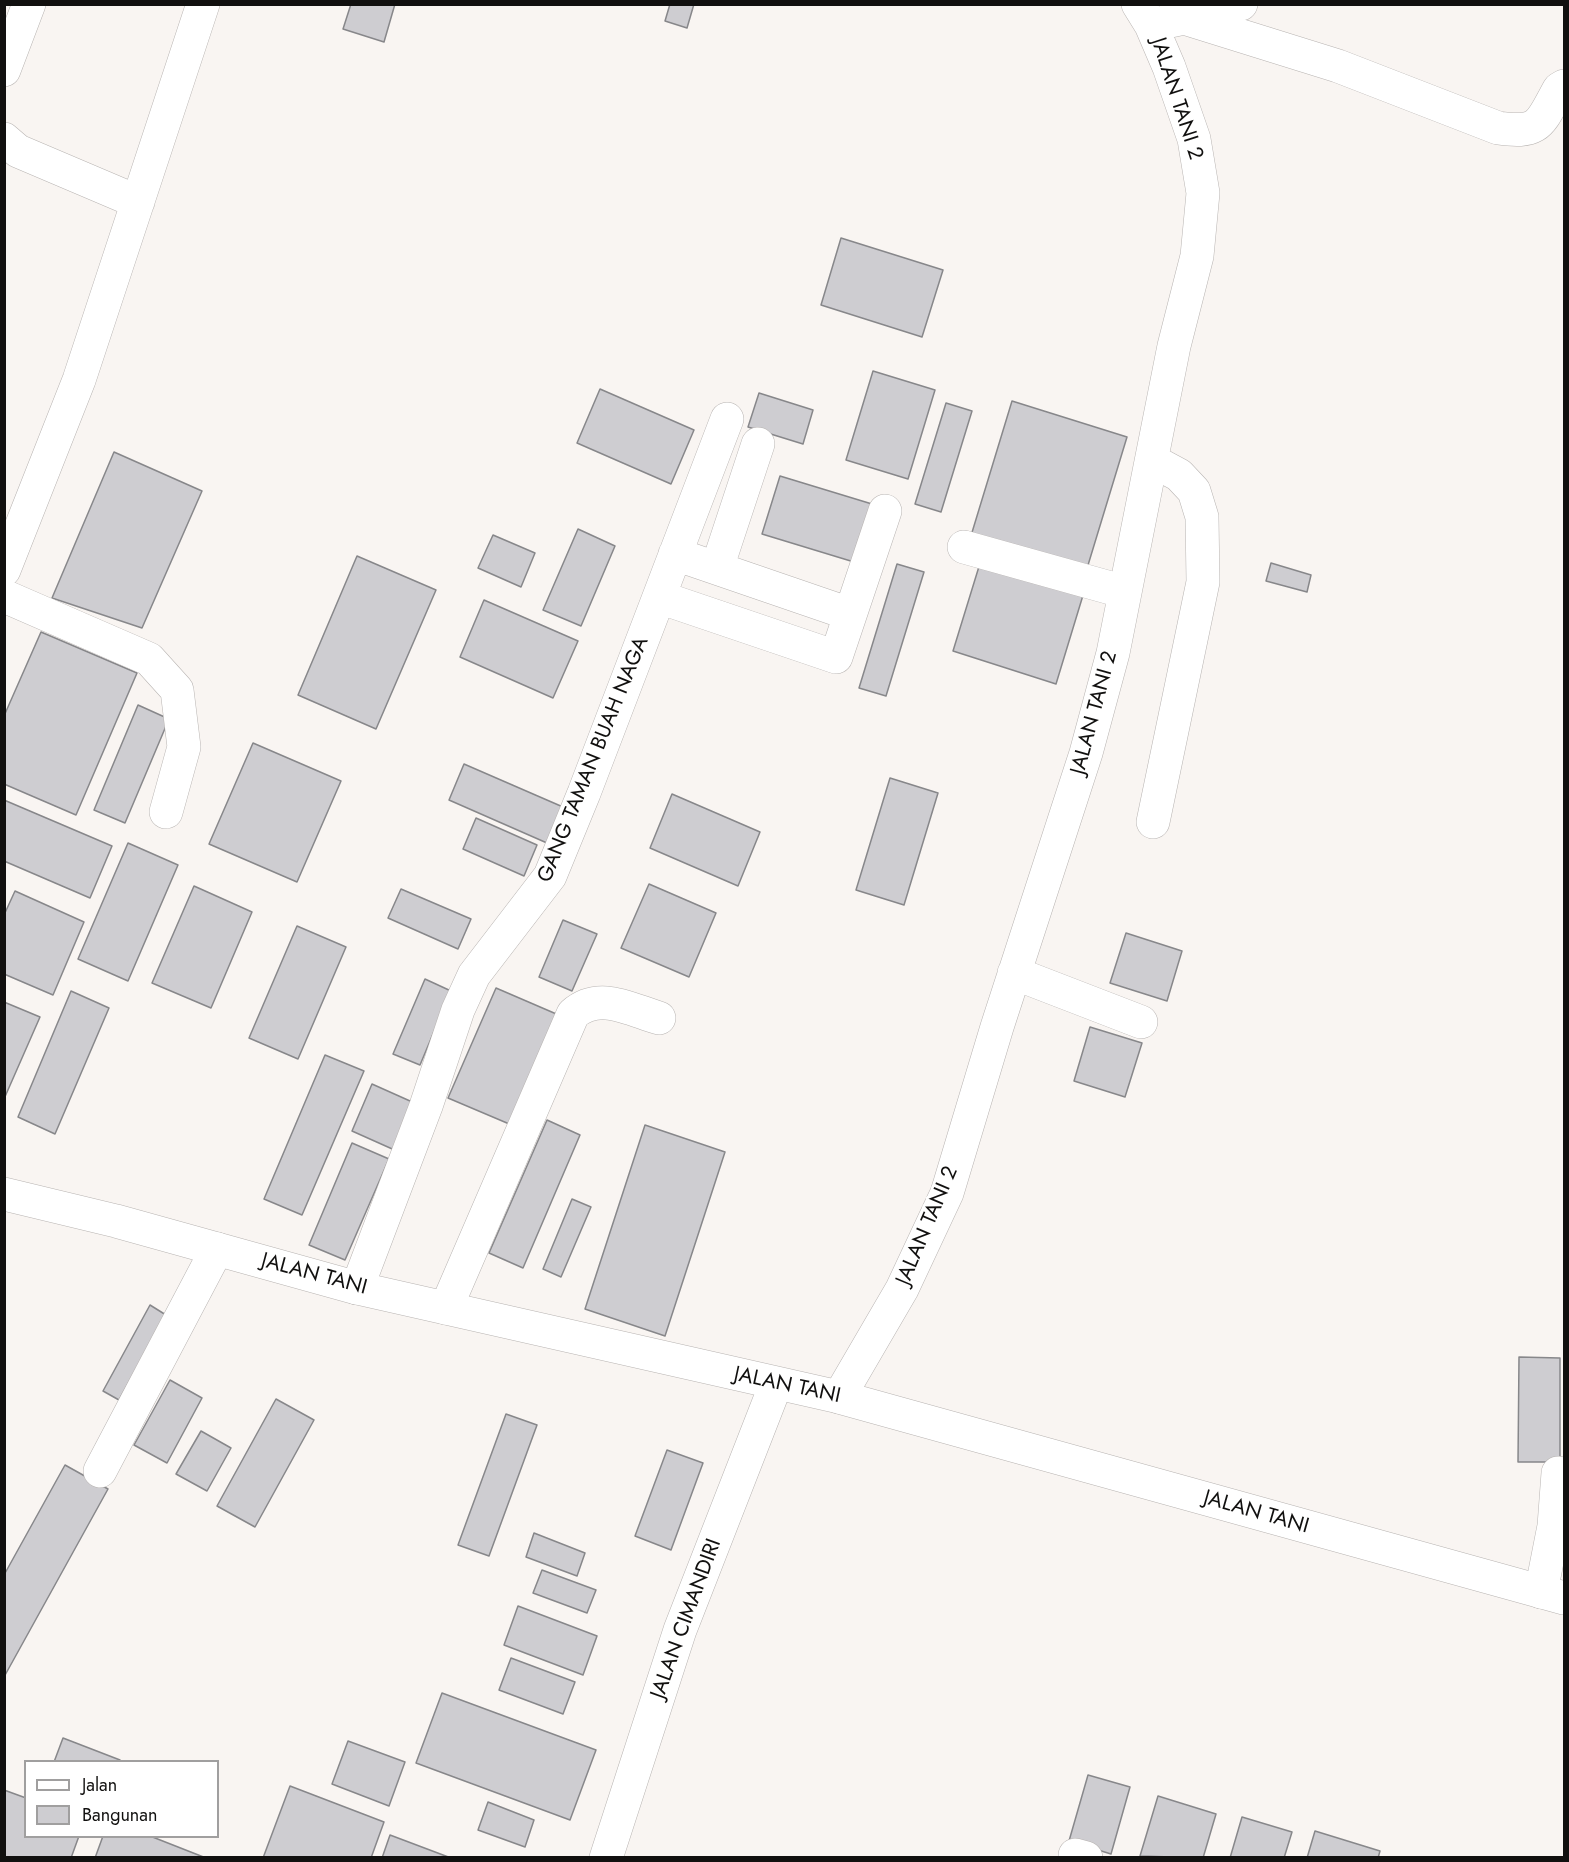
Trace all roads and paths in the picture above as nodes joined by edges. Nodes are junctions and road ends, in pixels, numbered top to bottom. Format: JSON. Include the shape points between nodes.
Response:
{"nodes":[{"id":1,"x":29,"y":4,"type":"edge"},
{"id":2,"x":203,"y":4,"type":"edge"},
{"id":3,"x":1241,"y":4,"type":"edge"},
{"id":4,"x":1145,"y":15,"type":"edge"},
{"id":5,"x":1184,"y":18,"type":"junction"},
{"id":6,"x":4,"y":70,"type":"edge"},
{"id":7,"x":1564,"y":86,"type":"edge"},
{"id":8,"x":4,"y":139,"type":"edge"},
{"id":9,"x":138,"y":202,"type":"junction"},
{"id":10,"x":727,"y":419,"type":"dead end"},
{"id":11,"x":758,"y":444,"type":"dead end"},
{"id":12,"x":1153,"y":461,"type":"junction"},
{"id":13,"x":885,"y":511,"type":"dead end"},
{"id":14,"x":964,"y":547,"type":"dead end"},
{"id":15,"x":675,"y":554,"type":"junction"},
{"id":16,"x":717,"y":568,"type":"junction"},
{"id":17,"x":4,"y":570,"type":"edge"},
{"id":18,"x":1125,"y":592,"type":"junction"},
{"id":19,"x":4,"y":596,"type":"edge"},
{"id":20,"x":659,"y":597,"type":"junction"},
{"id":21,"x":850,"y":614,"type":"junction"},
{"id":22,"x":166,"y":812,"type":"dead end"},
{"id":23,"x":1153,"y":822,"type":"dead end"},
{"id":24,"x":1014,"y":973,"type":"junction"},
{"id":25,"x":658,"y":1018,"type":"dead end"},
{"id":26,"x":1141,"y":1022,"type":"dead end"},
{"id":27,"x":4,"y":1194,"type":"edge"},
{"id":28,"x":217,"y":1249,"type":"junction"},
{"id":29,"x":357,"y":1288,"type":"junction"},
{"id":30,"x":446,"y":1308,"type":"junction"},
{"id":31,"x":776,"y":1384,"type":"junction"},
{"id":32,"x":839,"y":1397,"type":"junction"},
{"id":33,"x":100,"y":1471,"type":"dead end"},
{"id":34,"x":1558,"y":1473,"type":"dead end"},
{"id":35,"x":1553,"y":1595,"type":"edge"},
{"id":36,"x":606,"y":1857,"type":"edge"}],
"edges":[{"from":1,"to":6,"type":"main road"},
{"from":2,"to":9,"type":"main road"},
{"from":3,"to":5,"type":"main road"},
{"from":4,"to":5,"type":"main road"},
{"from":4,"to":12,"type":"main road","name":"JALAN TANI 2","via":[[1169,67],[1194,139],[1203,193],[1197,256],[1174,345]]},
{"from":5,"to":7,"type":"main road","via":[[1338,66],[1498,128],[1522,131],[1539,124]]},
{"from":8,"to":9,"type":"main road","via":[[18,151]]},
{"from":9,"to":17,"type":"main road","via":[[79,380]]},
{"from":10,"to":15,"type":"main road","name":"GANG TAMAN BUAH NAGA"},
{"from":11,"to":16,"type":"main road"},
{"from":12,"to":18,"type":"main road","name":"JALAN TANI 2"},
{"from":12,"to":23,"type":"main road","via":[[1179,475],[1194,491],[1202,517],[1203,582]]},
{"from":13,"to":21,"type":"main road"},
{"from":14,"to":18,"type":"main road"},
{"from":15,"to":16,"type":"main road"},
{"from":15,"to":20,"type":"main road","name":"GANG TAMAN BUAH NAGA"},
{"from":16,"to":21,"type":"main road"},
{"from":18,"to":24,"type":"main road","name":"JALAN TANI 2","via":[[1086,753]]},
{"from":19,"to":22,"type":"main road","via":[[149,659],[177,690],[183,747]]},
{"from":20,"to":21,"type":"main road","via":[[836,657]]},
{"from":20,"to":29,"type":"main road","name":"GANG TAMAN BUAH NAGA","via":[[550,876],[474,975],[458,1010]]},
{"from":24,"to":26,"type":"main road"},
{"from":24,"to":32,"type":"main road","name":"JALAN TANI 2","via":[[947,1193],[902,1289]]},
{"from":25,"to":30,"type":"main road","via":[[600,1000],[583,1005],[573,1014]]},
{"from":27,"to":28,"type":"main road","name":"JALAN TANI"},
{"from":28,"to":29,"type":"main road","name":"JALAN TANI"},
{"from":28,"to":33,"type":"main road"},
{"from":29,"to":30,"type":"main road","name":"JALAN TANI"},
{"from":30,"to":31,"type":"main road","name":"JALAN TANI"},
{"from":31,"to":32,"type":"main road","name":"JALAN TANI"},
{"from":31,"to":36,"type":"main road","name":"JALAN CIMANDIRI","via":[[680,1630]]},
{"from":32,"to":35,"type":"main road","name":"JALAN TANI"},
{"from":34,"to":35,"type":"main road"}]}
